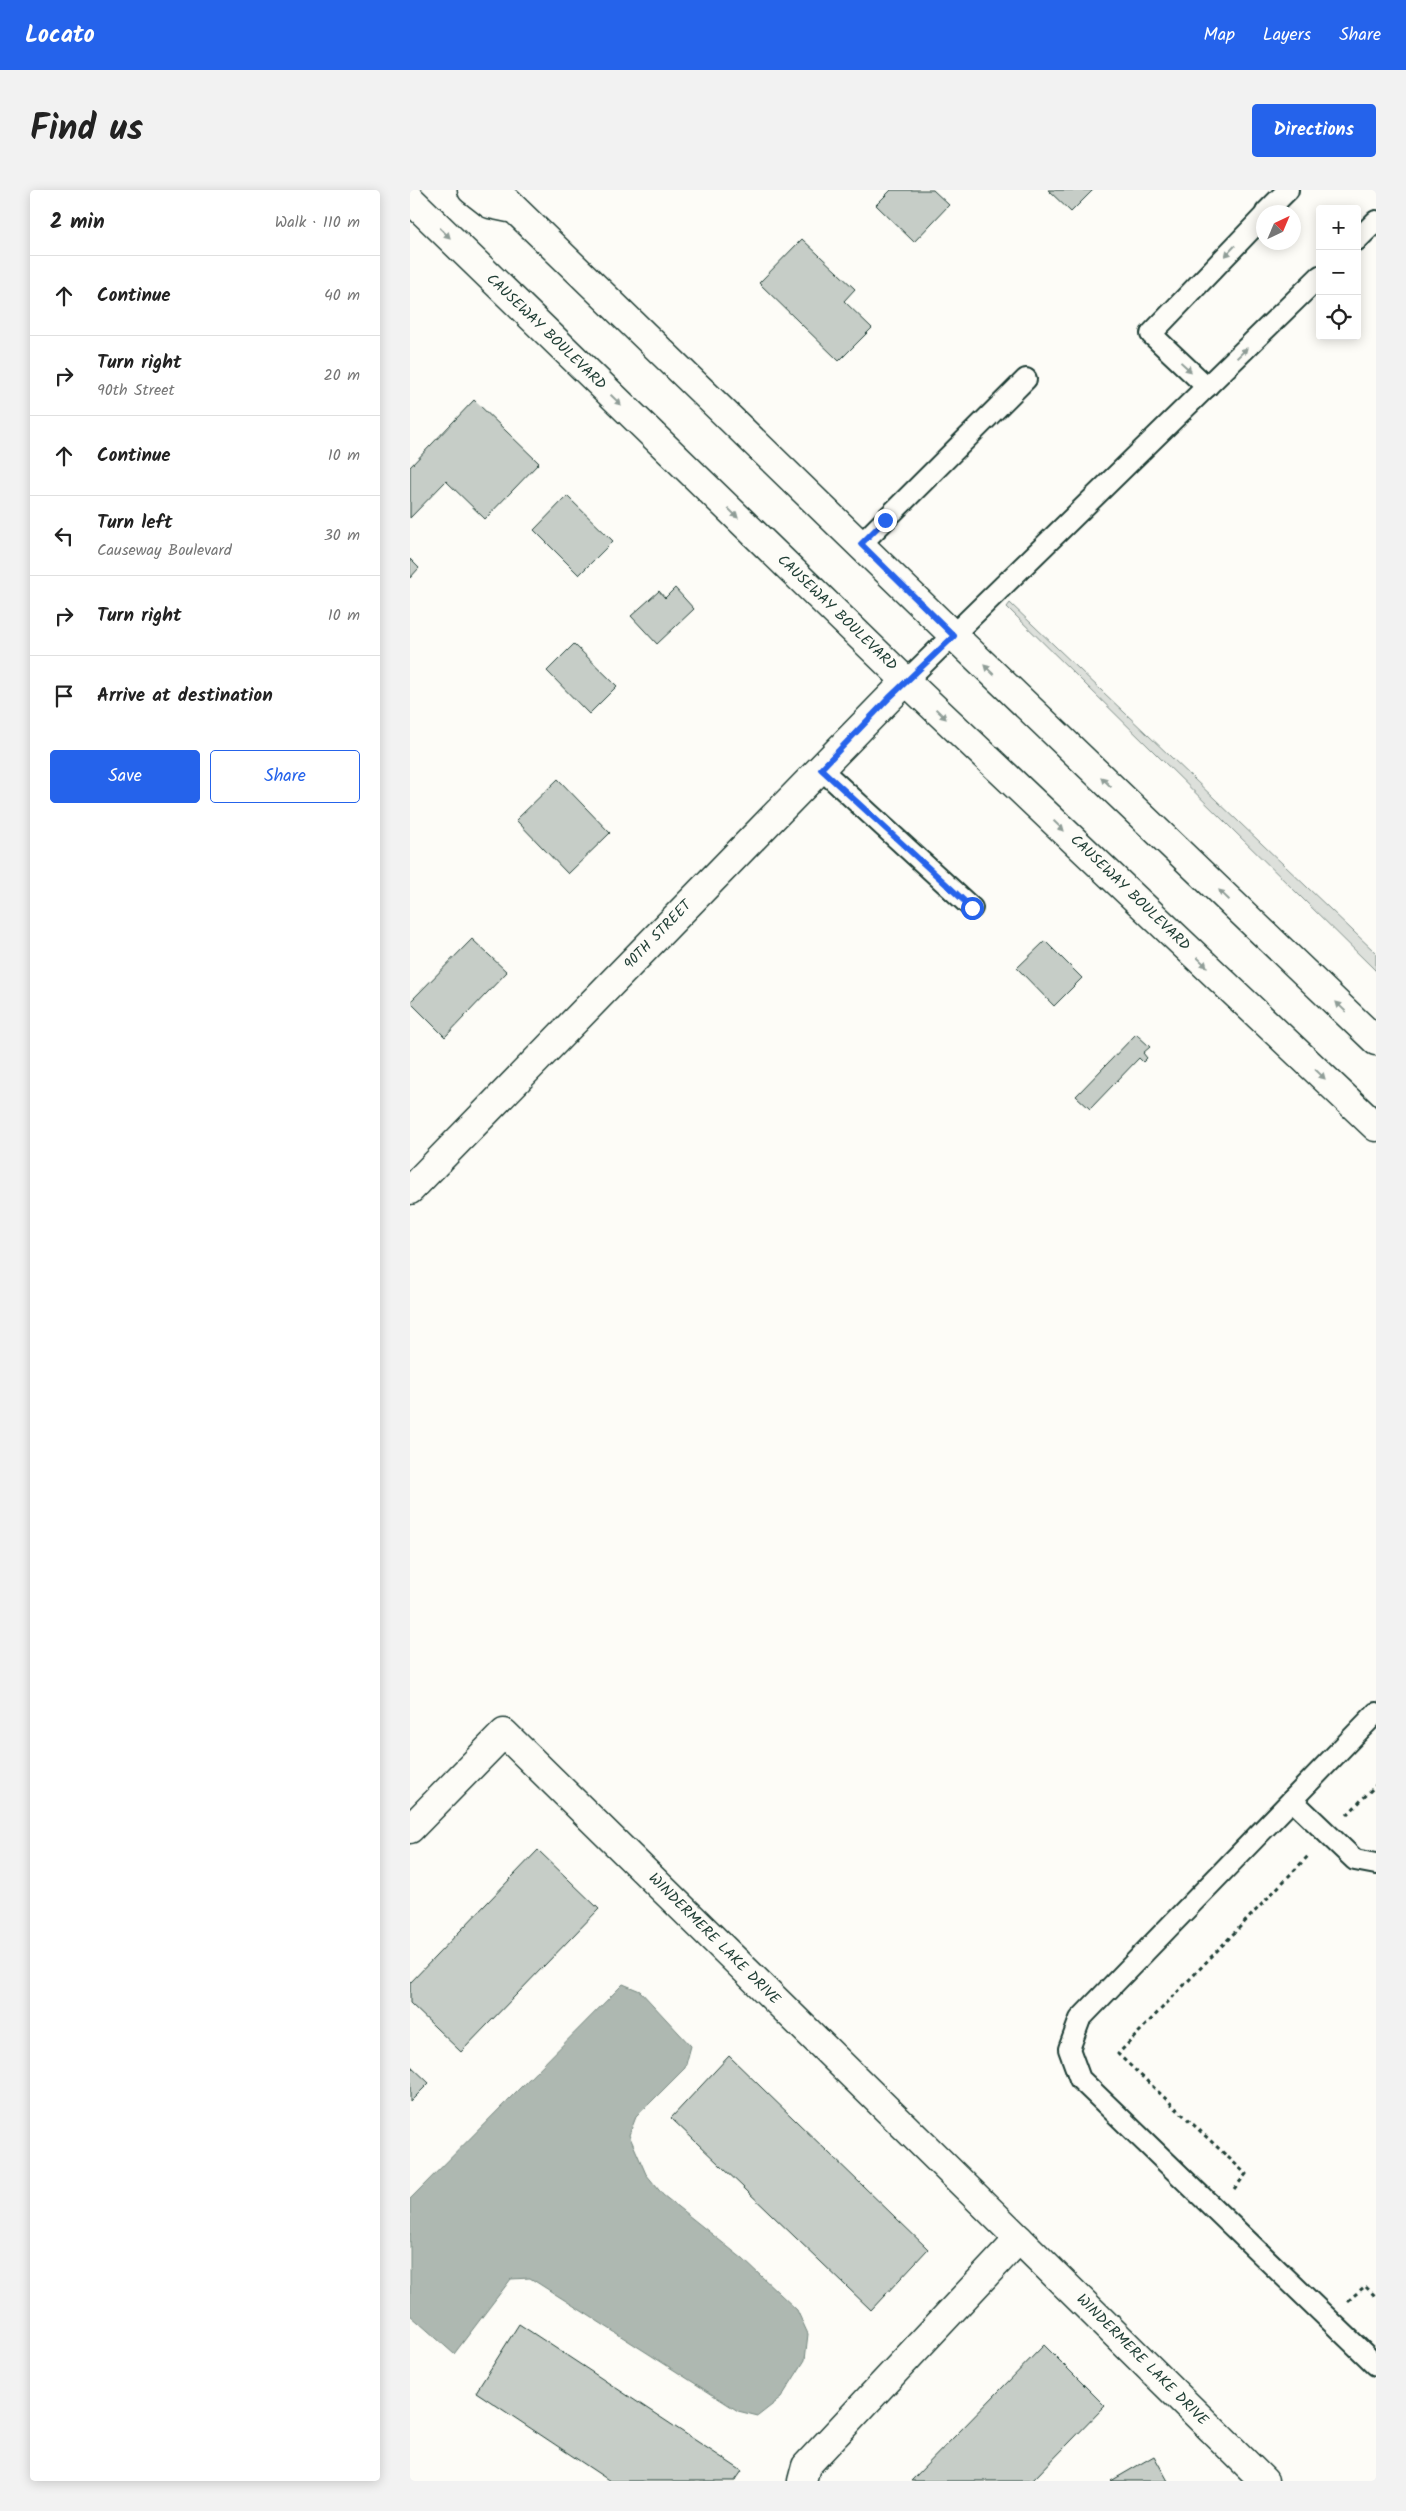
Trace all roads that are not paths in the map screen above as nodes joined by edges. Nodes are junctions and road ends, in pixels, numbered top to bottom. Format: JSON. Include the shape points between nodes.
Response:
{"nodes":[{"id":1,"x":472,"y":190,"type":"edge"},
{"id":2,"x":495,"y":190,"type":"edge"},
{"id":3,"x":1288,"y":190,"type":"edge"},
{"id":4,"x":410,"y":199,"type":"edge"},
{"id":5,"x":1273,"y":205,"type":"edge"},
{"id":6,"x":515,"y":210,"type":"junction"},
{"id":7,"x":1376,"y":221,"type":"edge"},
{"id":8,"x":1256,"y":224,"type":"edge"},
{"id":9,"x":1361,"y":236,"type":"edge"},
{"id":10,"x":1316,"y":280,"type":"edge"},
{"id":11,"x":1026,"y":379,"type":"dead end"},
{"id":12,"x":1207,"y":387,"type":"junction"},
{"id":13,"x":861,"y":544,"type":"junction"},
{"id":14,"x":954,"y":636,"type":"junction"},
{"id":15,"x":906,"y":681,"type":"junction"},
{"id":16,"x":821,"y":769,"type":"junction"},
{"id":17,"x":972,"y":908,"type":"dead end"},
{"id":18,"x":1376,"y":1041,"type":"edge"},
{"id":19,"x":1376,"y":1127,"type":"edge"},
{"id":20,"x":410,"y":1190,"type":"edge"},
{"id":21,"x":1376,"y":1713,"type":"edge"},
{"id":22,"x":1292,"y":1800,"type":"junction"},
{"id":23,"x":410,"y":1829,"type":"edge"},
{"id":24,"x":1376,"y":1864,"type":"edge"},
{"id":25,"x":1019,"y":2239,"type":"junction"},
{"id":26,"x":1376,"y":2366,"type":"edge"},
{"id":27,"x":802,"y":2481,"type":"edge"},
{"id":28,"x":1264,"y":2481,"type":"edge"}],
"edges":[{"from":1,"to":6,"type":"main road","via":[[490,204]]},
{"from":2,"to":6,"type":"main road"},
{"from":3,"to":5,"type":"lane"},
{"from":4,"to":15,"type":"main road","name":"CAUSEWAY BOULEVARD","one_way":true},
{"from":6,"to":13,"type":"main road"},
{"from":7,"to":9,"type":"lane"},
{"from":8,"to":12,"type":"lane","one_way":true,"via":[[1152,334]]},
{"from":12,"to":10,"type":"lane","one_way":true},
{"from":11,"to":13,"type":"lane"},
{"from":12,"to":14,"type":"lane"},
{"from":13,"to":14,"type":"main road"},
{"from":14,"to":15,"type":"lane"},
{"from":18,"to":14,"type":"main road","one_way":true},
{"from":15,"to":16,"type":"main road","name":"90TH STREET"},
{"from":15,"to":19,"type":"main road","name":"CAUSEWAY BOULEVARD","one_way":true},
{"from":16,"to":17,"type":"lane"},
{"from":16,"to":20,"type":"main road","name":"90TH STREET"},
{"from":21,"to":22,"type":"lane"},
{"from":22,"to":24,"type":"lane","via":[[1356,1860]]},
{"from":22,"to":26,"type":"lane","via":[[1080,2019],[1069,2049],[1080,2079]]},
{"from":23,"to":25,"type":"main road","name":"WINDERMERE LAKE DRIVE","via":[[504,1733]]},
{"from":25,"to":27,"type":"main road","via":[[806,2466]]},
{"from":25,"to":28,"type":"main road","name":"WINDERMERE LAKE DRIVE"}]}
